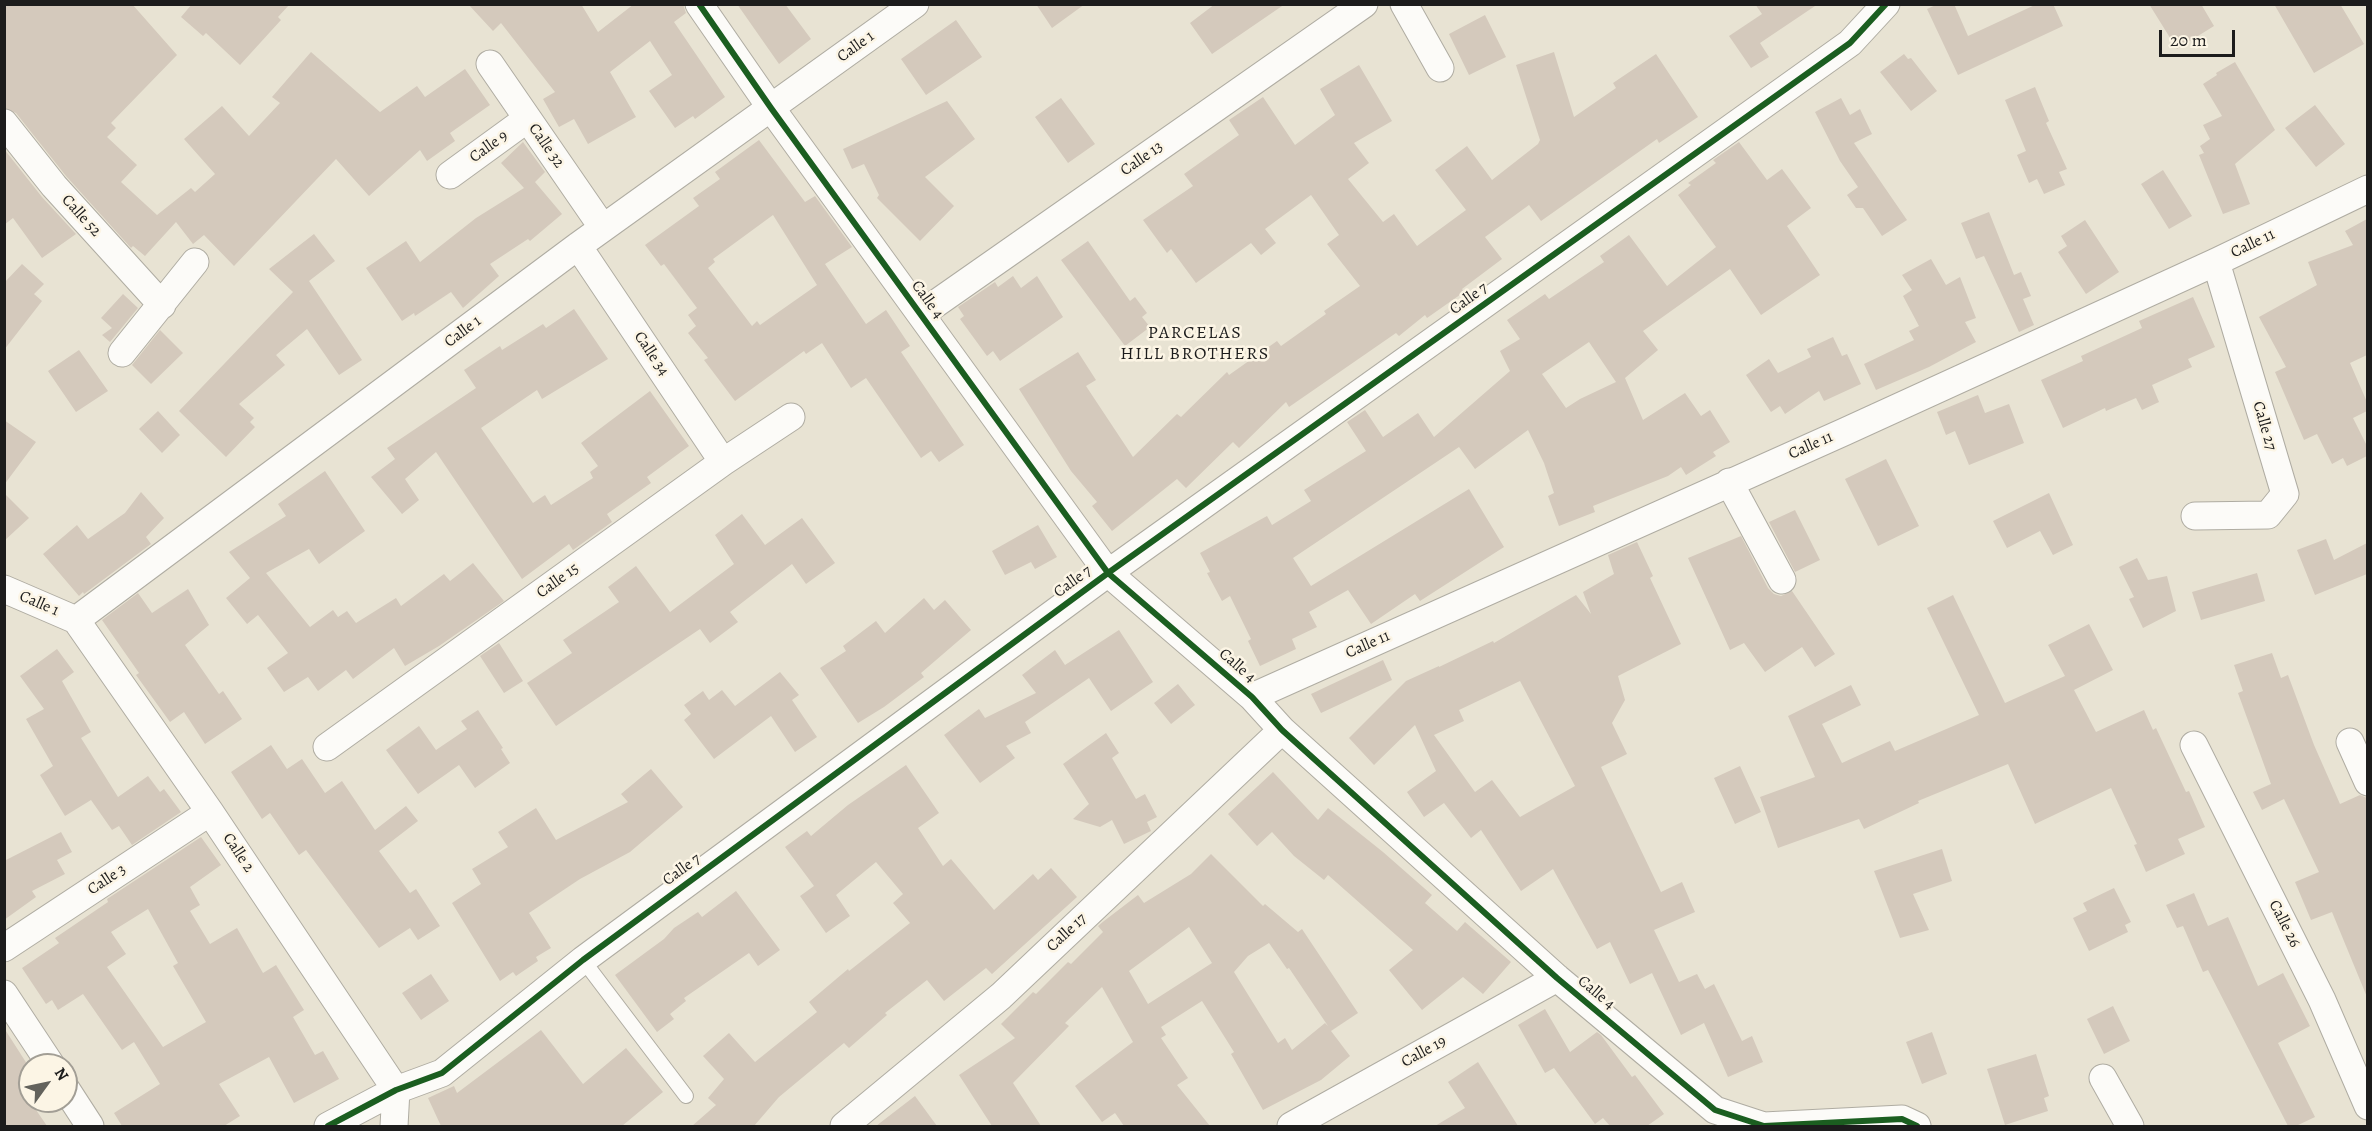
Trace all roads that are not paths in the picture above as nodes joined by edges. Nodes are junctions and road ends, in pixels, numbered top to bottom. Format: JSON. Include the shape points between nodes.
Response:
{"nodes":[{"id":1,"x":699,"y":4,"type":"edge"},
{"id":2,"x":915,"y":4,"type":"edge"},
{"id":3,"x":1364,"y":4,"type":"edge"},
{"id":4,"x":1404,"y":4,"type":"edge"},
{"id":5,"x":1886,"y":4,"type":"edge"},
{"id":6,"x":490,"y":64,"type":"dead end"},
{"id":7,"x":1440,"y":68,"type":"dead end"},
{"id":8,"x":771,"y":108,"type":"junction"},
{"id":9,"x":528,"y":119,"type":"junction"},
{"id":10,"x":4,"y":123,"type":"edge"},
{"id":11,"x":450,"y":175,"type":"dead end"},
{"id":12,"x":2367,"y":189,"type":"edge"},
{"id":13,"x":603,"y":228,"type":"junction"},
{"id":14,"x":578,"y":246,"type":"junction"},
{"id":15,"x":195,"y":262,"type":"dead end"},
{"id":16,"x":2216,"y":262,"type":"junction"},
{"id":17,"x":162,"y":305,"type":"junction"},
{"id":18,"x":921,"y":314,"type":"junction"},
{"id":19,"x":122,"y":353,"type":"dead end"},
{"id":20,"x":791,"y":417,"type":"dead end"},
{"id":21,"x":723,"y":462,"type":"junction"},
{"id":22,"x":1729,"y":482,"type":"junction"},
{"id":23,"x":2195,"y":516,"type":"dead end"},
{"id":24,"x":1108,"y":573,"type":"junction"},
{"id":25,"x":1782,"y":580,"type":"dead end"},
{"id":26,"x":5,"y":590,"type":"edge"},
{"id":27,"x":76,"y":620,"type":"junction"},
{"id":28,"x":1252,"y":697,"type":"junction"},
{"id":29,"x":1282,"y":730,"type":"junction"},
{"id":30,"x":2350,"y":742,"type":"dead end"},
{"id":31,"x":2194,"y":745,"type":"dead end"},
{"id":32,"x":327,"y":747,"type":"dead end"},
{"id":33,"x":2367,"y":782,"type":"edge"},
{"id":34,"x":210,"y":812,"type":"junction"},
{"id":35,"x":4,"y":948,"type":"edge"},
{"id":36,"x":583,"y":960,"type":"junction"},
{"id":37,"x":1557,"y":978,"type":"junction"},
{"id":38,"x":4,"y":994,"type":"edge"},
{"id":39,"x":43,"y":1053,"type":"edge"},
{"id":40,"x":2103,"y":1078,"type":"dead end"},
{"id":41,"x":396,"y":1090,"type":"junction"},
{"id":42,"x":686,"y":1096,"type":"dead end"},
{"id":43,"x":2367,"y":1106,"type":"edge"},
{"id":44,"x":78,"y":1108,"type":"edge"},
{"id":45,"x":1303,"y":1124,"type":"edge"},
{"id":46,"x":90,"y":1126,"type":"edge"},
{"id":47,"x":328,"y":1126,"type":"edge"},
{"id":48,"x":394,"y":1126,"type":"edge"},
{"id":49,"x":844,"y":1126,"type":"edge"},
{"id":50,"x":1917,"y":1126,"type":"edge"},
{"id":51,"x":2130,"y":1126,"type":"edge"}],
"edges":[{"from":1,"to":8,"type":"street","name":"Calle 4"},
{"from":2,"to":8,"type":"street","name":"Calle 1"},
{"from":3,"to":18,"type":"street","name":"Calle 13"},
{"from":4,"to":7,"type":"street"},
{"from":5,"to":24,"type":"street","name":"Calle 7","via":[[1850,43]]},
{"from":6,"to":9,"type":"street","name":"Calle 32"},
{"from":8,"to":13,"type":"street","name":"Calle 1"},
{"from":8,"to":18,"type":"street","name":"Calle 4"},
{"from":9,"to":11,"type":"street","name":"Calle 9"},
{"from":9,"to":13,"type":"street","name":"Calle 32"},
{"from":10,"to":17,"type":"street","name":"Calle 52","via":[[54,186]]},
{"from":12,"to":16,"type":"street","name":"Calle 11"},
{"from":13,"to":14,"type":"street","name":"Calle 1"},
{"from":14,"to":21,"type":"street","name":"Calle 34"},
{"from":14,"to":27,"type":"street","name":"Calle 1"},
{"from":15,"to":17,"type":"street"},
{"from":16,"to":22,"type":"street","name":"Calle 11"},
{"from":16,"to":23,"type":"street","name":"Calle 27","via":[[2284,494],[2268,515]]},
{"from":17,"to":19,"type":"street"},
{"from":18,"to":24,"type":"street","name":"Calle 4"},
{"from":20,"to":21,"type":"street","name":"Calle 15"},
{"from":21,"to":32,"type":"street","name":"Calle 15"},
{"from":22,"to":25,"type":"street"},
{"from":22,"to":28,"type":"street","name":"Calle 11"},
{"from":24,"to":28,"type":"street","name":"Calle 4"},
{"from":24,"to":36,"type":"street","name":"Calle 7"},
{"from":26,"to":27,"type":"street","name":"Calle 1"},
{"from":27,"to":34,"type":"street","name":"Calle 2"},
{"from":28,"to":29,"type":"street","name":"Calle 4"},
{"from":29,"to":37,"type":"street","name":"Calle 4"},
{"from":29,"to":49,"type":"street","name":"Calle 17","via":[[1001,996]]},
{"from":30,"to":33,"type":"street"},
{"from":31,"to":43,"type":"street","name":"Calle 26","via":[[2322,1000]]},
{"from":34,"to":35,"type":"street","name":"Calle 3"},
{"from":34,"to":41,"type":"street","name":"Calle 2"},
{"from":36,"to":41,"type":"street","name":"Calle 7","via":[[442,1073]]},
{"from":36,"to":42,"type":"lane"},
{"from":37,"to":45,"type":"street","name":"Calle 19"},
{"from":37,"to":50,"type":"street","name":"Calle 4","via":[[1715,1110],[1764,1126],[1902,1119]]},
{"from":38,"to":39,"type":"street"},
{"from":40,"to":51,"type":"street"},
{"from":41,"to":47,"type":"street","name":"Calle 7"},
{"from":41,"to":48,"type":"street"},
{"from":44,"to":46,"type":"street"}]}
